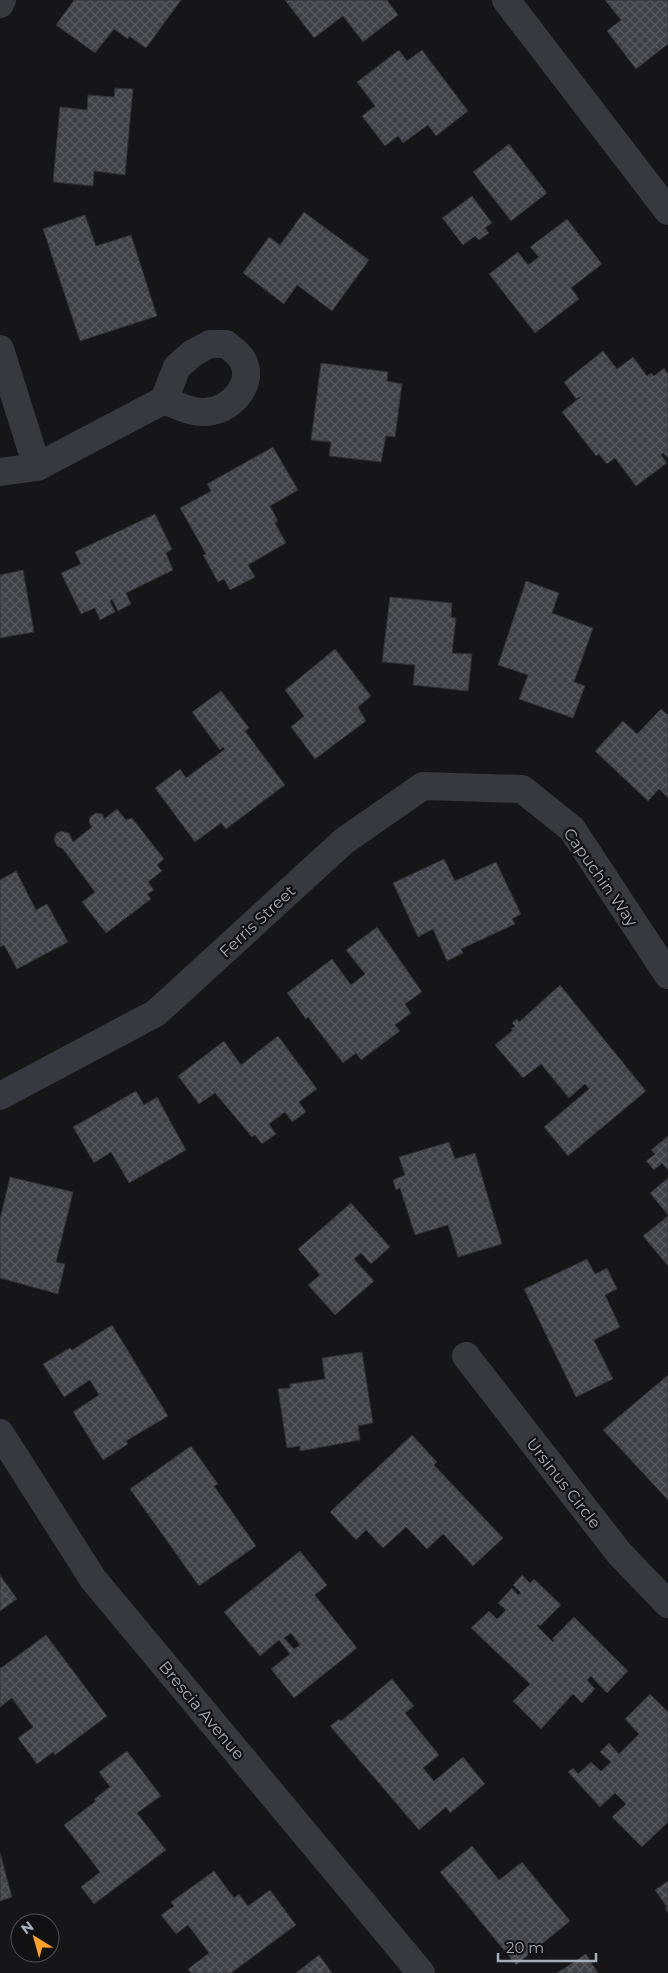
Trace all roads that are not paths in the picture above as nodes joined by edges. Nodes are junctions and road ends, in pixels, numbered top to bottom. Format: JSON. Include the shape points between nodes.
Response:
{"nodes":[{"id":1,"x":2,"y":0,"type":"edge"},
{"id":2,"x":506,"y":0,"type":"edge"},
{"id":3,"x":0,"y":4,"type":"edge"},
{"id":4,"x":668,"y":211,"type":"edge"},
{"id":5,"x":0,"y":349,"type":"edge"},
{"id":6,"x":164,"y":400,"type":"dead end"},
{"id":7,"x":37,"y":466,"type":"junction"},
{"id":8,"x":0,"y":472,"type":"edge"},
{"id":9,"x":522,"y":789,"type":"joint"},
{"id":10,"x":668,"y":975,"type":"edge"},
{"id":11,"x":0,"y":1096,"type":"edge"},
{"id":12,"x":466,"y":1356,"type":"dead end"},
{"id":13,"x":0,"y":1433,"type":"edge"},
{"id":14,"x":668,"y":1604,"type":"edge"},
{"id":15,"x":422,"y":1973,"type":"edge"}],
"edges":[{"from":1,"to":3,"type":"street"},
{"from":2,"to":4,"type":"street"},
{"from":5,"to":7,"type":"street"},
{"from":6,"to":7,"type":"street"},
{"from":7,"to":8,"type":"street"},
{"from":9,"to":10,"type":"street","name":"Capuchin Way","via":[[572,829]]},
{"from":9,"to":11,"type":"street","name":"Ferris Street","via":[[424,786],[344,841],[156,1013]]},
{"from":12,"to":14,"type":"street","name":"Ursinus Circle","via":[[619,1553]]},
{"from":13,"to":15,"type":"street","name":"Brescia Avenue","via":[[93,1579]]}]}
